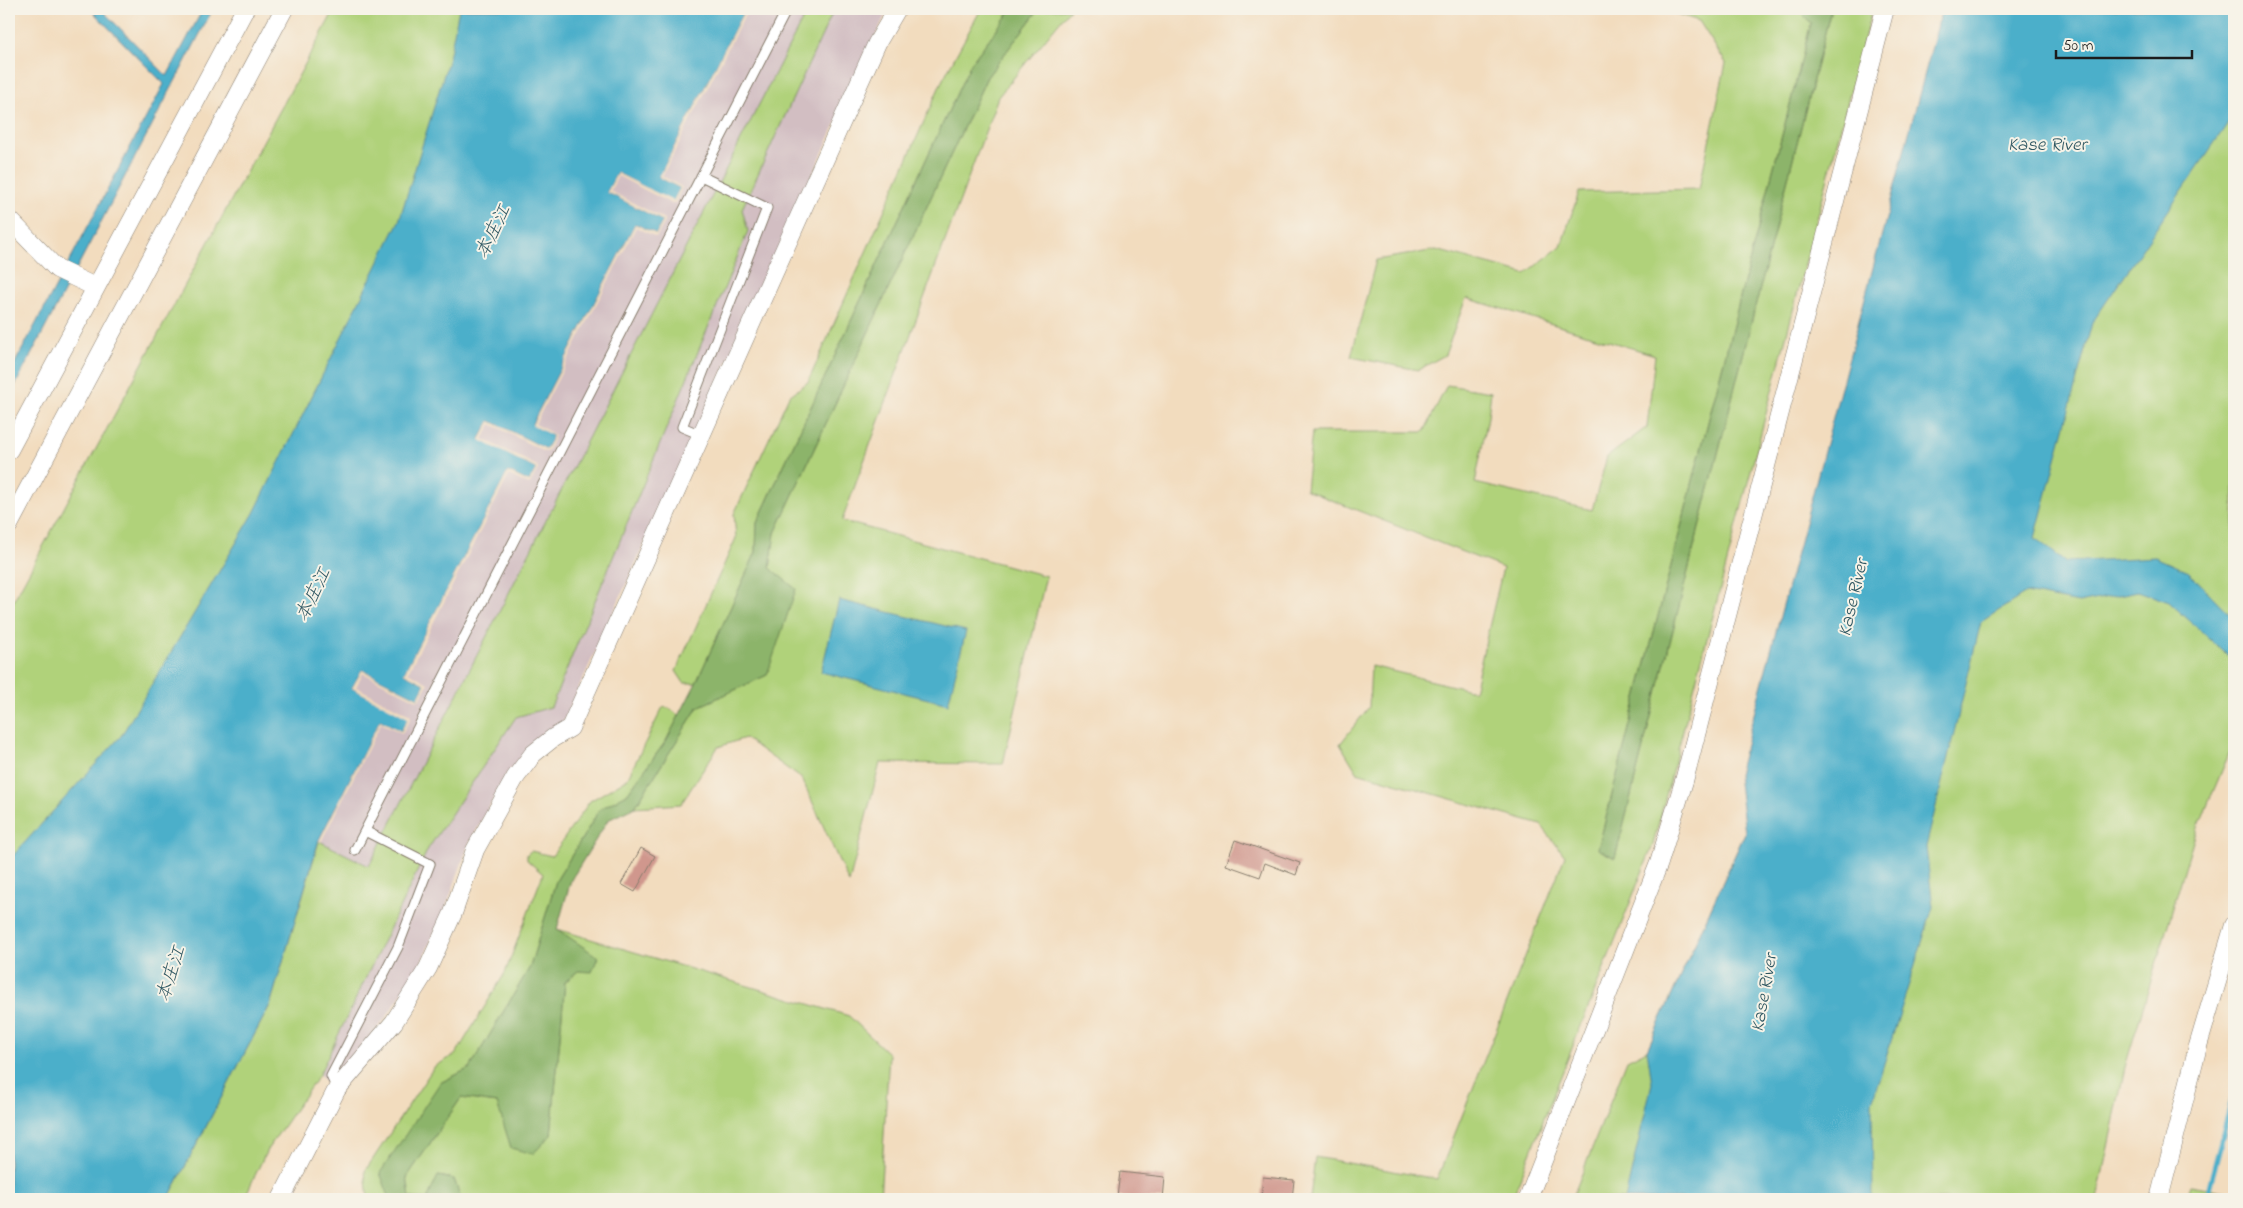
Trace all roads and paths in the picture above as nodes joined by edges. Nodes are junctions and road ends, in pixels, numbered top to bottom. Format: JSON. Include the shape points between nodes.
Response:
{"nodes":[{"id":1,"x":245,"y":9,"type":"edge"},
{"id":2,"x":284,"y":9,"type":"edge"},
{"id":3,"x":786,"y":9,"type":"edge"},
{"id":4,"x":897,"y":9,"type":"edge"},
{"id":5,"x":1886,"y":9,"type":"edge"},
{"id":6,"x":701,"y":176,"type":"junction"},
{"id":7,"x":9,"y":219,"type":"edge"},
{"id":8,"x":87,"y":284,"type":"junction"},
{"id":9,"x":694,"y":432,"type":"dead end"},
{"id":10,"x":9,"y":450,"type":"edge"},
{"id":11,"x":9,"y":525,"type":"edge"},
{"id":12,"x":365,"y":831,"type":"junction"},
{"id":13,"x":355,"y":850,"type":"dead end"},
{"id":14,"x":2234,"y":925,"type":"edge"},
{"id":15,"x":337,"y":1089,"type":"junction"},
{"id":16,"x":281,"y":1199,"type":"edge"},
{"id":17,"x":1528,"y":1199,"type":"edge"},
{"id":18,"x":2159,"y":1199,"type":"edge"}],
"edges":[{"from":1,"to":8,"type":"street"},
{"from":2,"to":11,"type":"street"},
{"from":3,"to":6,"type":"lane"},
{"from":4,"to":15,"type":"street","via":[[873,52],[570,728],[533,754],[514,778],[476,850],[428,968],[394,1022]]},
{"from":5,"to":17,"type":"street","via":[[1684,781],[1659,863]]},
{"from":6,"to":9,"type":"lane","via":[[767,208],[682,427]]},
{"from":6,"to":12,"type":"lane"},
{"from":7,"to":8,"type":"street","via":[[57,268]]},
{"from":8,"to":10,"type":"street"},
{"from":12,"to":13,"type":"lane"},
{"from":12,"to":15,"type":"lane","via":[[430,864],[398,948],[330,1076]]},
{"from":14,"to":18,"type":"street","via":[[2198,1046]]},
{"from":15,"to":16,"type":"street"}]}
